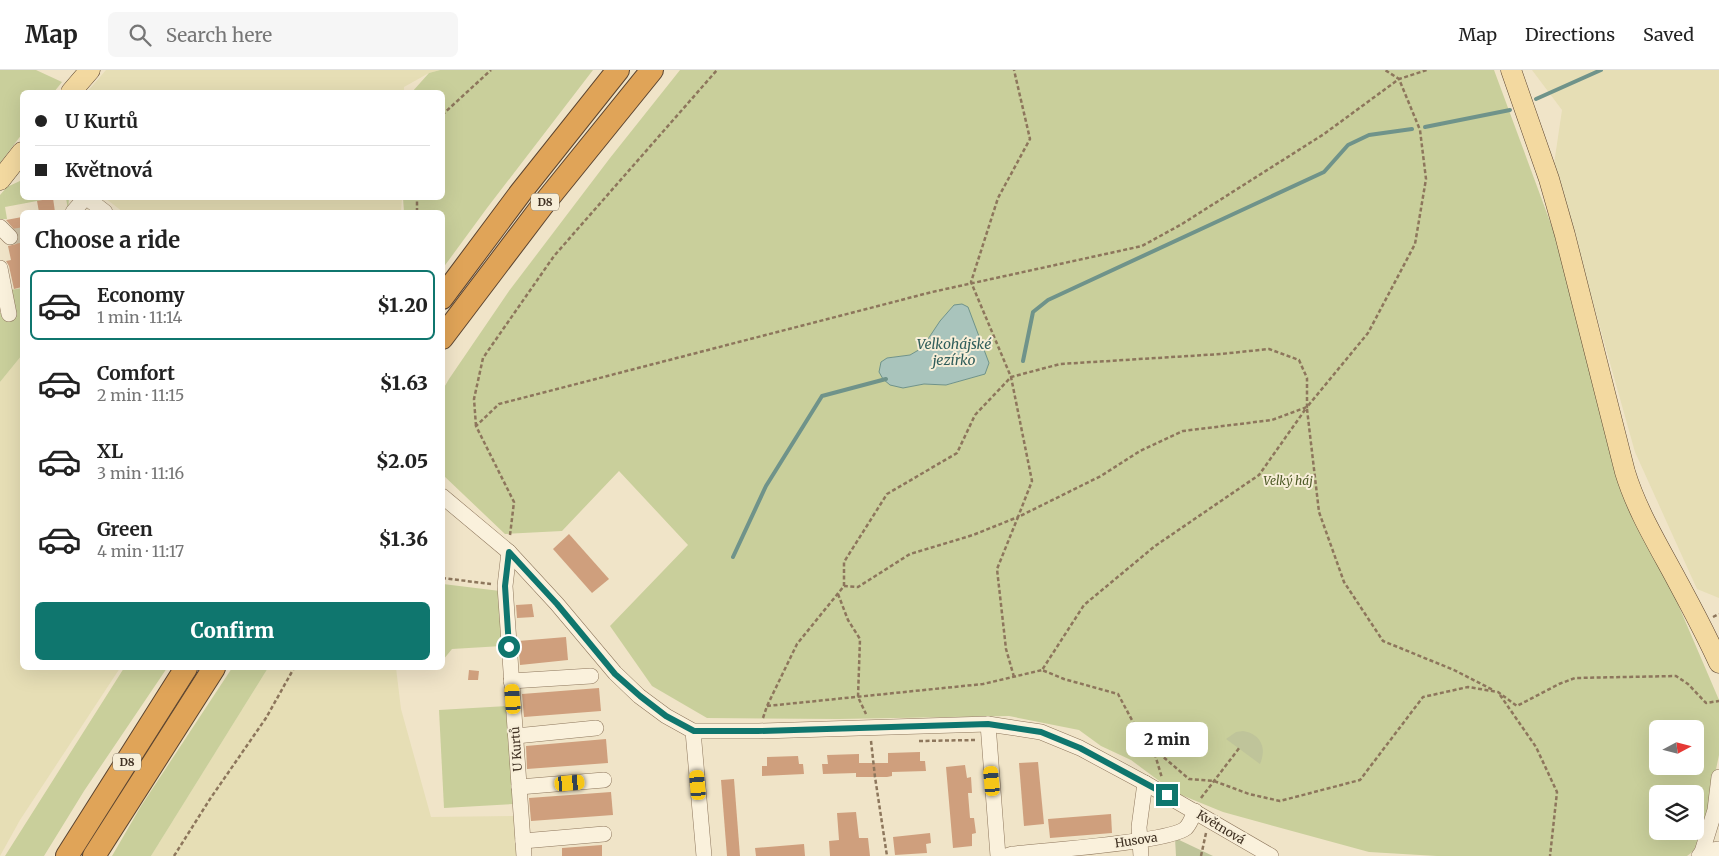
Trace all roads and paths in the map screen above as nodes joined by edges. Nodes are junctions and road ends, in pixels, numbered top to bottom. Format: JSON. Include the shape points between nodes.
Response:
{"nodes":[{"id":1,"x":90,"y":70,"type":"edge"},
{"id":2,"x":491,"y":70,"type":"edge"},
{"id":3,"x":618,"y":70,"type":"edge"},
{"id":4,"x":652,"y":70,"type":"edge"},
{"id":5,"x":718,"y":70,"type":"edge"},
{"id":6,"x":1014,"y":70,"type":"edge"},
{"id":7,"x":1385,"y":70,"type":"edge"},
{"id":8,"x":1427,"y":70,"type":"edge"},
{"id":9,"x":1511,"y":70,"type":"edge"},
{"id":10,"x":1399,"y":79,"type":"junction"},
{"id":11,"x":73,"y":90,"type":"edge"},
{"id":12,"x":445,"y":112,"type":"edge"},
{"id":13,"x":20,"y":155,"type":"edge"},
{"id":14,"x":0,"y":180,"type":"edge"},
{"id":15,"x":84,"y":200,"type":"edge"},
{"id":16,"x":89,"y":200,"type":"edge"},
{"id":17,"x":75,"y":210,"type":"edge"},
{"id":18,"x":102,"y":210,"type":"edge"},
{"id":19,"x":0,"y":268,"type":"edge"},
{"id":20,"x":971,"y":282,"type":"junction"},
{"id":21,"x":445,"y":294,"type":"edge"},
{"id":22,"x":9,"y":314,"type":"dead end"},
{"id":23,"x":445,"y":334,"type":"edge"},
{"id":24,"x":1011,"y":376,"type":"junction"},
{"id":25,"x":1307,"y":408,"type":"junction"},
{"id":26,"x":476,"y":426,"type":"junction"},
{"id":27,"x":445,"y":499,"type":"edge"},
{"id":28,"x":1018,"y":517,"type":"junction"},
{"id":29,"x":509,"y":552,"type":"junction"},
{"id":30,"x":445,"y":578,"type":"edge"},
{"id":31,"x":505,"y":586,"type":"junction"},
{"id":32,"x":844,"y":586,"type":"junction"},
{"id":33,"x":838,"y":594,"type":"junction"},
{"id":34,"x":1719,"y":663,"type":"edge"},
{"id":35,"x":185,"y":670,"type":"edge"},
{"id":36,"x":213,"y":670,"type":"edge"},
{"id":37,"x":293,"y":670,"type":"edge"},
{"id":38,"x":1042,"y":670,"type":"junction"},
{"id":39,"x":591,"y":676,"type":"dead end"},
{"id":40,"x":1014,"y":677,"type":"junction"},
{"id":41,"x":511,"y":681,"type":"junction"},
{"id":42,"x":1498,"y":692,"type":"junction"},
{"id":43,"x":858,"y":697,"type":"junction"},
{"id":44,"x":1719,"y":701,"type":"edge"},
{"id":45,"x":766,"y":706,"type":"junction"},
{"id":46,"x":988,"y":724,"type":"junction"},
{"id":47,"x":596,"y":728,"type":"dead end"},
{"id":48,"x":694,"y":731,"type":"junction"},
{"id":49,"x":758,"y":731,"type":"junction"},
{"id":50,"x":864,"y":734,"type":"junction"},
{"id":51,"x":516,"y":736,"type":"junction"},
{"id":52,"x":916,"y":741,"type":"dead end"},
{"id":53,"x":981,"y":745,"type":"dead end"},
{"id":54,"x":1240,"y":746,"type":"dead end"},
{"id":55,"x":1153,"y":748,"type":"junction"},
{"id":56,"x":1719,"y":777,"type":"edge"},
{"id":57,"x":604,"y":780,"type":"dead end"},
{"id":58,"x":1214,"y":781,"type":"junction"},
{"id":59,"x":1145,"y":782,"type":"junction"},
{"id":60,"x":519,"y":787,"type":"junction"},
{"id":61,"x":1167,"y":795,"type":"junction"},
{"id":62,"x":1195,"y":811,"type":"junction"},
{"id":63,"x":1210,"y":820,"type":"junction"},
{"id":64,"x":604,"y":834,"type":"dead end"},
{"id":65,"x":524,"y":848,"type":"edge"},
{"id":66,"x":1140,"y":848,"type":"edge"},
{"id":67,"x":1719,"y":849,"type":"edge"},
{"id":68,"x":1701,"y":854,"type":"edge"},
{"id":69,"x":67,"y":856,"type":"edge"},
{"id":70,"x":94,"y":856,"type":"edge"},
{"id":71,"x":174,"y":856,"type":"edge"},
{"id":72,"x":704,"y":856,"type":"edge"},
{"id":73,"x":887,"y":856,"type":"edge"},
{"id":74,"x":998,"y":856,"type":"edge"},
{"id":75,"x":1006,"y":856,"type":"edge"},
{"id":76,"x":1201,"y":856,"type":"edge"},
{"id":77,"x":1271,"y":856,"type":"edge"},
{"id":78,"x":1550,"y":856,"type":"edge"}],
"edges":[{"from":1,"to":11,"type":"main road"},
{"from":2,"to":12,"type":"path"},
{"from":3,"to":21,"type":"highway","number":"D8"},
{"from":4,"to":23,"type":"highway","number":"D8","via":[[542,206]]},
{"from":5,"to":26,"type":"path","via":[[554,256],[483,358],[474,399]]},
{"from":6,"to":20,"type":"path","via":[[1030,139],[998,198]]},
{"from":7,"to":10,"type":"path"},
{"from":8,"to":10,"type":"path"},
{"from":9,"to":34,"type":"main road","via":[[1549,178],[1632,494]]},
{"from":10,"to":20,"type":"path","via":[[1324,134],[1142,246]]},
{"from":10,"to":25,"type":"path","via":[[1420,130],[1426,179],[1415,244],[1368,334]]},
{"from":13,"to":14,"type":"main road"},
{"from":15,"to":17,"type":"street"},
{"from":16,"to":18,"type":"street"},
{"from":19,"to":22,"type":"street"},
{"from":20,"to":24,"type":"path"},
{"from":20,"to":26,"type":"path","via":[[499,404]]},
{"from":24,"to":25,"type":"path","via":[[1060,364],[1269,349],[1299,360],[1307,378]]},
{"from":24,"to":28,"type":"path","via":[[1032,481]]},
{"from":24,"to":32,"type":"path","via":[[975,416],[957,454],[887,494],[844,562]]},
{"from":25,"to":28,"type":"path","via":[[1272,420],[1184,431]]},
{"from":25,"to":38,"type":"path","via":[[1259,475],[1155,546],[1084,605]]},
{"from":25,"to":42,"type":"path","via":[[1319,512],[1344,582],[1383,641]]},
{"from":26,"to":29,"type":"path","via":[[514,502]]},
{"from":27,"to":29,"type":"street","name":"Květnová"},
{"from":28,"to":32,"type":"path","via":[[910,554],[858,588]]},
{"from":28,"to":40,"type":"path","via":[[997,569],[1006,650]]},
{"from":29,"to":31,"type":"street","name":"U Kurtů"},
{"from":29,"to":48,"type":"street","name":"Květnová","via":[[615,674],[666,716]]},
{"from":30,"to":31,"type":"path"},
{"from":31,"to":41,"type":"street","name":"U Kurtů"},
{"from":32,"to":33,"type":"path"},
{"from":33,"to":43,"type":"path","via":[[860,639]]},
{"from":33,"to":45,"type":"path","via":[[797,644]]},
{"from":35,"to":69,"type":"highway","number":"D8"},
{"from":36,"to":70,"type":"highway","number":"D8"},
{"from":37,"to":71,"type":"path","via":[[266,718]]},
{"from":38,"to":40,"type":"path"},
{"from":38,"to":55,"type":"path","via":[[1118,694],[1141,737]]},
{"from":39,"to":41,"type":"street"},
{"from":40,"to":43,"type":"path","via":[[983,684]]},
{"from":41,"to":51,"type":"street","name":"U Kurtů"},
{"from":42,"to":44,"type":"path","via":[[1516,706],[1575,678],[1676,676],[1706,703]]},
{"from":42,"to":58,"type":"path","via":[[1468,687],[1423,697],[1360,780],[1280,801]]},
{"from":42,"to":78,"type":"path","via":[[1536,747],[1557,792]]},
{"from":43,"to":45,"type":"path"},
{"from":43,"to":50,"type":"path","via":[[866,714]]},
{"from":45,"to":49,"type":"path"},
{"from":46,"to":50,"type":"street","name":"Květnová"},
{"from":46,"to":59,"type":"street","name":"Květnová","via":[[1041,732]]},
{"from":46,"to":74,"type":"street"},
{"from":47,"to":51,"type":"street"},
{"from":48,"to":49,"type":"street","name":"Květnová"},
{"from":48,"to":72,"type":"street"},
{"from":49,"to":50,"type":"street","name":"Květnová"},
{"from":50,"to":73,"type":"path","via":[[872,741]]},
{"from":51,"to":60,"type":"street","name":"U Kurtů"},
{"from":52,"to":53,"type":"path","via":[[978,740]]},
{"from":54,"to":58,"type":"path"},
{"from":55,"to":58,"type":"path","via":[[1189,779]]},
{"from":55,"to":61,"type":"path"},
{"from":56,"to":68,"type":"street","via":[[1715,810]]},
{"from":57,"to":60,"type":"street"},
{"from":58,"to":62,"type":"path"},
{"from":59,"to":61,"type":"street","name":"Květnová"},
{"from":59,"to":66,"type":"street","via":[[1139,827]]},
{"from":60,"to":65,"type":"street","name":"U Kurtů"},
{"from":61,"to":62,"type":"street","name":"Květnová"},
{"from":62,"to":63,"type":"street","name":"Květnová"},
{"from":62,"to":66,"type":"street","name":"Husova","via":[[1186,828]]},
{"from":63,"to":76,"type":"path"},
{"from":63,"to":77,"type":"street","name":"Květnová"},
{"from":64,"to":65,"type":"street"},
{"from":66,"to":75,"type":"street","name":"Husova"},
{"from":67,"to":68,"type":"street"}]}
